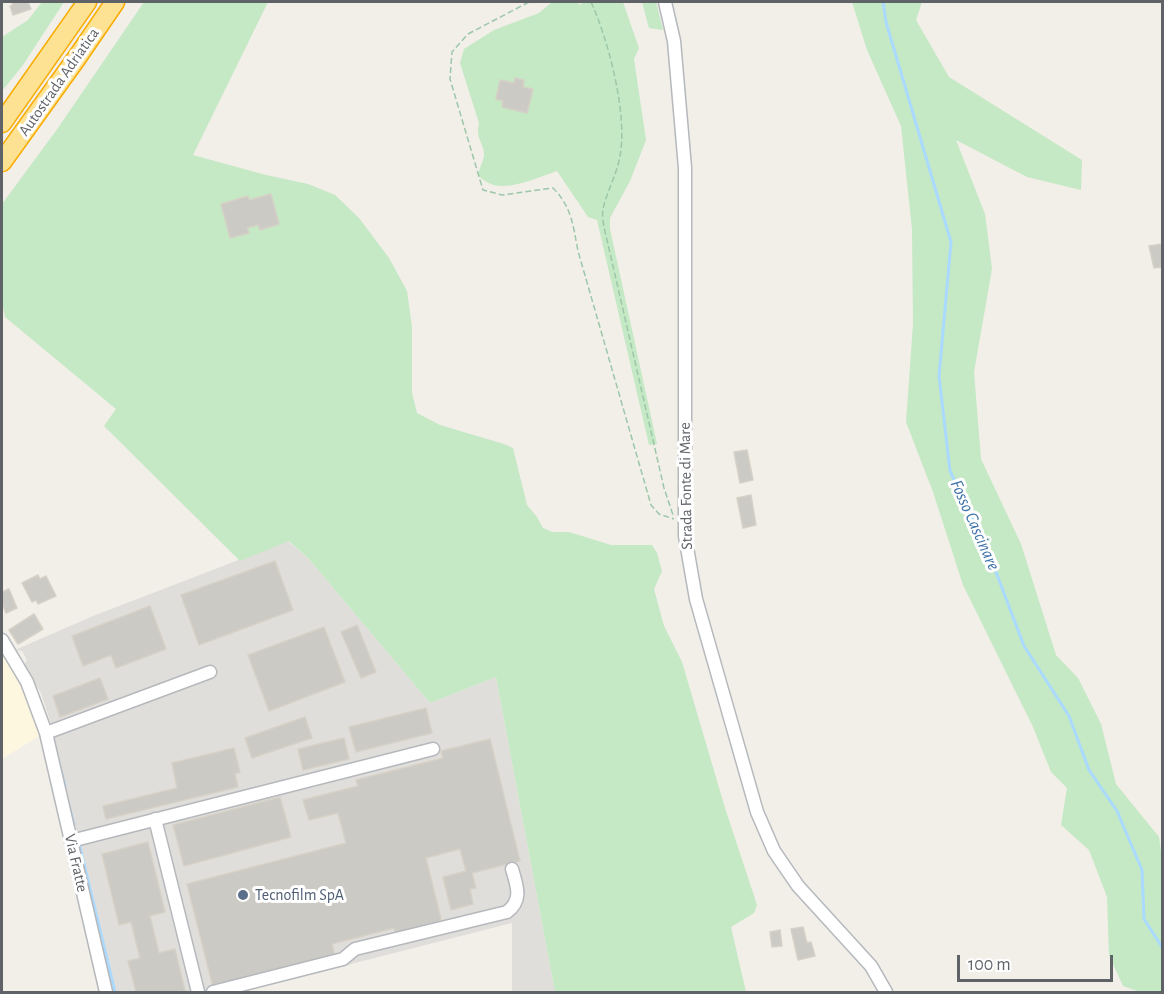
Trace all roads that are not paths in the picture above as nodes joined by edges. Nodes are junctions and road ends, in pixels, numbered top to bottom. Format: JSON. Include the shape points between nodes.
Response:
{"nodes":[{"id":1,"x":87,"y":2,"type":"edge"},
{"id":2,"x":115,"y":2,"type":"edge"},
{"id":3,"x":665,"y":2,"type":"edge"},
{"id":4,"x":2,"y":123,"type":"edge"},
{"id":5,"x":2,"y":162,"type":"edge"},
{"id":6,"x":2,"y":640,"type":"edge"},
{"id":7,"x":210,"y":672,"type":"dead end"},
{"id":8,"x":46,"y":733,"type":"junction"},
{"id":9,"x":433,"y":749,"type":"dead end"},
{"id":10,"x":155,"y":819,"type":"junction"},
{"id":11,"x":71,"y":841,"type":"junction"},
{"id":12,"x":512,"y":869,"type":"dead end"},
{"id":13,"x":106,"y":993,"type":"edge"},
{"id":14,"x":198,"y":993,"type":"edge"},
{"id":15,"x":213,"y":993,"type":"edge"},
{"id":16,"x":886,"y":993,"type":"edge"}],
"edges":[{"from":1,"to":4,"type":"highway","name":"Autostrada Adriatica"},
{"from":2,"to":5,"type":"highway","name":"Autostrada Adriatica"},
{"from":3,"to":16,"type":"street","name":"Strada Fonte di Mare","via":[[674,41],[685,168],[685,536],[696,599],[757,812],[774,851],[798,886],[871,966]]},
{"from":6,"to":8,"type":"street","name":"Via Fratte","via":[[27,682]]},
{"from":7,"to":8,"type":"street"},
{"from":8,"to":11,"type":"street","name":"Via Fratte"},
{"from":9,"to":10,"type":"street"},
{"from":10,"to":11,"type":"street"},
{"from":10,"to":14,"type":"street"},
{"from":11,"to":13,"type":"street","name":"Via Fratte"},
{"from":12,"to":15,"type":"street","via":[[518,900],[507,912],[355,949],[344,959]]}]}
